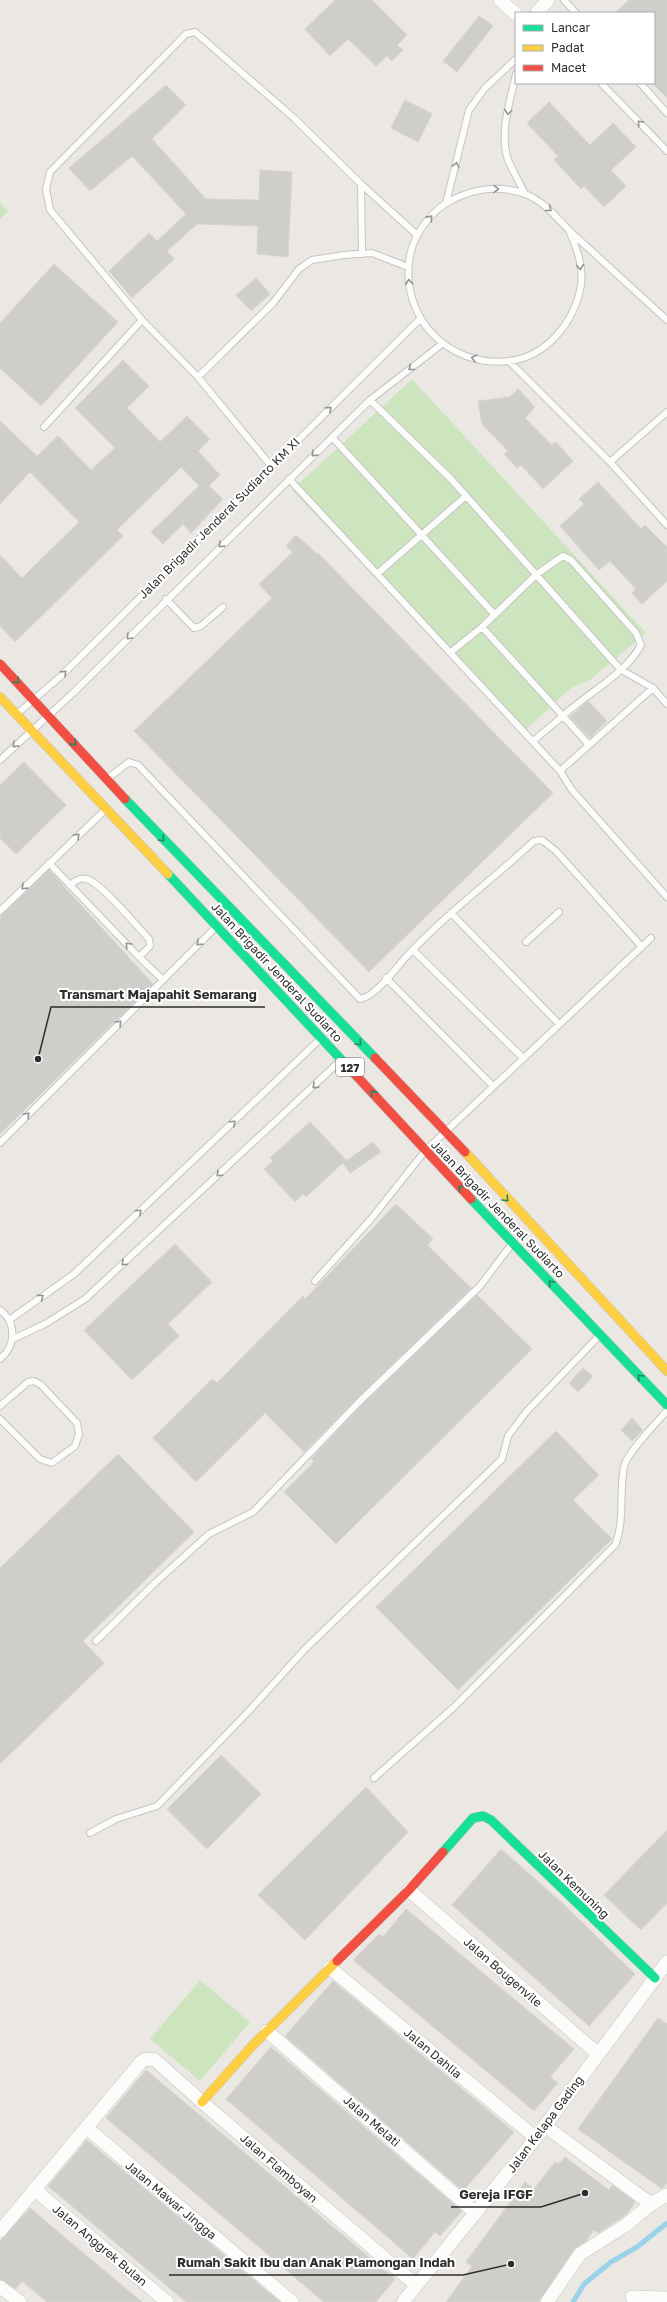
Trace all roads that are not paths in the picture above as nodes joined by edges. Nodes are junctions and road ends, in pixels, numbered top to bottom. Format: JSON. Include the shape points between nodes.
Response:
{"nodes":[{"id":1,"x":500,"y":0,"type":"edge"},
{"id":2,"x":548,"y":0,"type":"edge"},
{"id":3,"x":564,"y":0,"type":"edge"},
{"id":4,"x":538,"y":12,"type":"edge"},
{"id":5,"x":575,"y":12,"type":"edge"},
{"id":6,"x":515,"y":13,"type":"edge"},
{"id":7,"x":515,"y":60,"type":"edge"},
{"id":8,"x":515,"y":78,"type":"edge"},
{"id":9,"x":602,"y":84,"type":"edge"},
{"id":10,"x":641,"y":84,"type":"edge"},
{"id":11,"x":667,"y":113,"type":"edge"},
{"id":12,"x":667,"y":151,"type":"edge"},
{"id":13,"x":361,"y":184,"type":"junction"},
{"id":14,"x":526,"y":194,"type":"junction"},
{"id":15,"x":446,"y":203,"type":"junction"},
{"id":16,"x":569,"y":230,"type":"junction"},
{"id":17,"x":417,"y":235,"type":"junction"},
{"id":18,"x":362,"y":254,"type":"junction"},
{"id":19,"x":408,"y":267,"type":"junction"},
{"id":20,"x":420,"y":319,"type":"junction"},
{"id":21,"x":142,"y":320,"type":"junction"},
{"id":22,"x":667,"y":320,"type":"edge"},
{"id":23,"x":442,"y":344,"type":"junction"},
{"id":24,"x":509,"y":361,"type":"junction"},
{"id":25,"x":198,"y":378,"type":"junction"},
{"id":26,"x":370,"y":400,"type":"junction"},
{"id":27,"x":667,"y":412,"type":"edge"},
{"id":28,"x":44,"y":427,"type":"dead end"},
{"id":29,"x":332,"y":437,"type":"junction"},
{"id":30,"x":610,"y":462,"type":"junction"},
{"id":31,"x":271,"y":466,"type":"junction"},
{"id":32,"x":289,"y":479,"type":"junction"},
{"id":33,"x":466,"y":496,"type":"junction"},
{"id":34,"x":667,"y":525,"type":"edge"},
{"id":35,"x":421,"y":536,"type":"junction"},
{"id":36,"x":377,"y":574,"type":"junction"},
{"id":37,"x":537,"y":574,"type":"junction"},
{"id":38,"x":166,"y":599,"type":"junction"},
{"id":39,"x":223,"y":607,"type":"dead end"},
{"id":40,"x":495,"y":615,"type":"junction"},
{"id":41,"x":482,"y":626,"type":"junction"},
{"id":42,"x":451,"y":652,"type":"junction"},
{"id":43,"x":0,"y":664,"type":"edge"},
{"id":44,"x":620,"y":669,"type":"junction"},
{"id":45,"x":653,"y":688,"type":"junction"},
{"id":46,"x":0,"y":697,"type":"edge"},
{"id":47,"x":34,"y":698,"type":"junction"},
{"id":48,"x":667,"y":704,"type":"edge"},
{"id":49,"x":16,"y":714,"type":"junction"},
{"id":50,"x":48,"y":714,"type":"junction"},
{"id":51,"x":563,"y":716,"type":"junction"},
{"id":52,"x":30,"y":730,"type":"junction"},
{"id":53,"x":533,"y":741,"type":"junction"},
{"id":54,"x":589,"y":745,"type":"junction"},
{"id":55,"x":0,"y":761,"type":"edge"},
{"id":56,"x":560,"y":771,"type":"junction"},
{"id":57,"x":107,"y":779,"type":"junction"},
{"id":58,"x":106,"y":809,"type":"junction"},
{"id":59,"x":49,"y":863,"type":"junction"},
{"id":60,"x":70,"y":884,"type":"junction"},
{"id":61,"x":667,"y":898,"type":"edge"},
{"id":62,"x":0,"y":911,"type":"edge"},
{"id":63,"x":559,"y":912,"type":"dead end"},
{"id":64,"x":451,"y":913,"type":"junction"},
{"id":65,"x":217,"y":926,"type":"junction"},
{"id":66,"x":651,"y":938,"type":"dead end"},
{"id":67,"x":526,"y":942,"type":"dead end"},
{"id":68,"x":642,"y":947,"type":"junction"},
{"id":69,"x":413,"y":950,"type":"junction"},
{"id":70,"x":140,"y":957,"type":"junction"},
{"id":71,"x":386,"y":978,"type":"junction"},
{"id":72,"x":162,"y":979,"type":"junction"},
{"id":73,"x":559,"y":1024,"type":"junction"},
{"id":74,"x":321,"y":1037,"type":"junction"},
{"id":75,"x":523,"y":1058,"type":"junction"},
{"id":76,"x":342,"y":1059,"type":"junction"},
{"id":77,"x":493,"y":1086,"type":"junction"},
{"id":78,"x":445,"y":1131,"type":"junction"},
{"id":79,"x":0,"y":1143,"type":"edge"},
{"id":80,"x":425,"y":1150,"type":"junction"},
{"id":81,"x":513,"y":1242,"type":"junction"},
{"id":82,"x":315,"y":1281,"type":"dead end"},
{"id":83,"x":0,"y":1310,"type":"edge"},
{"id":84,"x":9,"y":1320,"type":"junction"},
{"id":85,"x":600,"y":1334,"type":"junction"},
{"id":86,"x":13,"y":1339,"type":"junction"},
{"id":87,"x":0,"y":1359,"type":"edge"},
{"id":88,"x":667,"y":1371,"type":"edge"},
{"id":89,"x":667,"y":1405,"type":"edge"},
{"id":90,"x":0,"y":1406,"type":"edge"},
{"id":91,"x":667,"y":1411,"type":"edge"},
{"id":92,"x":0,"y":1419,"type":"edge"},
{"id":93,"x":96,"y":1641,"type":"dead end"},
{"id":94,"x":374,"y":1778,"type":"dead end"},
{"id":95,"x":90,"y":1833,"type":"dead end"},
{"id":96,"x":409,"y":1890,"type":"junction"},
{"id":97,"x":667,"y":1962,"type":"edge"},
{"id":98,"x":330,"y":1968,"type":"junction"},
{"id":99,"x":655,"y":1978,"type":"junction"},
{"id":100,"x":267,"y":2030,"type":"junction"},
{"id":101,"x":598,"y":2054,"type":"junction"},
{"id":102,"x":202,"y":2102,"type":"junction"},
{"id":103,"x":545,"y":2126,"type":"junction"},
{"id":104,"x":87,"y":2128,"type":"junction"},
{"id":105,"x":536,"y":2138,"type":"junction"},
{"id":106,"x":34,"y":2189,"type":"junction"},
{"id":107,"x":667,"y":2195,"type":"edge"},
{"id":108,"x":651,"y":2204,"type":"junction"},
{"id":109,"x":476,"y":2212,"type":"junction"},
{"id":110,"x":0,"y":2231,"type":"edge"},
{"id":111,"x":416,"y":2285,"type":"junction"},
{"id":112,"x":0,"y":2287,"type":"edge"},
{"id":113,"x":632,"y":2297,"type":"dead end"},
{"id":114,"x":667,"y":2298,"type":"edge"},
{"id":115,"x":20,"y":2302,"type":"edge"},
{"id":116,"x":167,"y":2302,"type":"edge"},
{"id":117,"x":292,"y":2302,"type":"edge"},
{"id":118,"x":403,"y":2302,"type":"edge"},
{"id":119,"x":546,"y":2302,"type":"edge"}],
"edges":[{"from":1,"to":6,"type":"street"},
{"from":2,"to":4,"type":"street"},
{"from":3,"to":5,"type":"lane"},
{"from":15,"to":7,"type":"lane","one_way":true,"via":[[469,110],[485,88]]},
{"from":8,"to":14,"type":"lane","one_way":true,"via":[[505,140],[508,160]]},
{"from":12,"to":9,"type":"lane","one_way":true},
{"from":10,"to":11,"type":"lane"},
{"from":13,"to":17,"type":"lane"},
{"from":13,"to":18,"type":"lane"},
{"from":13,"to":21,"type":"lane","via":[[294,118],[199,34],[186,34],[50,172],[46,189],[50,210]]},
{"from":15,"to":14,"type":"lane","one_way":true,"via":[[464,194],[485,189],[505,189]]},
{"from":14,"to":16,"type":"lane","one_way":true,"via":[[550,208]]},
{"from":17,"to":15,"type":"lane","one_way":true,"via":[[430,217]]},
{"from":16,"to":22,"type":"lane"},
{"from":16,"to":24,"type":"lane","one_way":true,"via":[[580,256],[582,284],[574,312],[559,335],[536,352]]},
{"from":17,"to":19,"type":"lane"},
{"from":18,"to":19,"type":"lane","via":[[372,253]]},
{"from":18,"to":25,"type":"lane","via":[[312,260],[299,269],[273,303]]},
{"from":20,"to":19,"type":"lane","one_way":true,"via":[[410,294]]},
{"from":20,"to":23,"type":"lane"},
{"from":31,"to":20,"type":"lane","name":"Jalan Brigadir Jenderal Sudiarto KM XI","one_way":true},
{"from":21,"to":25,"type":"lane"},
{"from":21,"to":28,"type":"lane"},
{"from":24,"to":23,"type":"lane","one_way":true,"via":[[474,360]]},
{"from":23,"to":26,"type":"lane","name":"Jalan Brigadir Jenderal Sudiarto KM XI","one_way":true},
{"from":24,"to":30,"type":"lane"},
{"from":25,"to":31,"type":"lane"},
{"from":26,"to":29,"type":"lane","name":"Jalan Brigadir Jenderal Sudiarto KM XI"},
{"from":26,"to":33,"type":"lane"},
{"from":27,"to":30,"type":"lane"},
{"from":29,"to":32,"type":"lane","name":"Jalan Brigadir Jenderal Sudiarto KM XI","one_way":true},
{"from":29,"to":35,"type":"lane"},
{"from":30,"to":34,"type":"lane"},
{"from":47,"to":31,"type":"lane","name":"Jalan Brigadir Jenderal Sudiarto KM XI","one_way":true,"via":[[61,676]]},
{"from":32,"to":36,"type":"lane"},
{"from":32,"to":38,"type":"lane","name":"Jalan Brigadir Jenderal Sudiarto KM XI","one_way":true},
{"from":33,"to":35,"type":"lane"},
{"from":33,"to":37,"type":"lane"},
{"from":35,"to":36,"type":"lane"},
{"from":35,"to":40,"type":"lane"},
{"from":36,"to":42,"type":"lane"},
{"from":37,"to":40,"type":"lane"},
{"from":37,"to":44,"type":"lane"},
{"from":37,"to":44,"type":"lane","via":[[563,556],[567,557],[636,632],[641,645],[636,654]]},
{"from":38,"to":39,"type":"lane","via":[[194,628],[201,626]]},
{"from":38,"to":50,"type":"lane","name":"Jalan Brigadir Jenderal Sudiarto KM XI","one_way":true,"via":[[73,693]]},
{"from":40,"to":41,"type":"lane"},
{"from":41,"to":42,"type":"lane"},
{"from":41,"to":51,"type":"lane"},
{"from":42,"to":53,"type":"lane"},
{"from":43,"to":47,"type":"main road","name":"Jalan Brigadir Jenderal Sudiarto","number":"127","one_way":true},
{"from":44,"to":45,"type":"lane"},
{"from":44,"to":51,"type":"lane"},
{"from":45,"to":48,"type":"lane"},
{"from":45,"to":54,"type":"lane"},
{"from":46,"to":49,"type":"main road","name":"Jalan Brigadir Jenderal Sudiarto","number":"127"},
{"from":47,"to":49,"type":"lane","name":"Jalan Brigadir Jenderal Sudiarto KM XI"},
{"from":47,"to":50,"type":"main road","name":"Jalan Brigadir Jenderal Sudiarto","number":"127"},
{"from":49,"to":52,"type":"main road","name":"Jalan Brigadir Jenderal Sudiarto","number":"127"},
{"from":50,"to":52,"type":"lane","name":"Jalan Brigadir Jenderal Sudiarto KM XI"},
{"from":50,"to":57,"type":"main road","name":"Jalan Brigadir Jenderal Sudiarto","number":"127","one_way":true},
{"from":51,"to":53,"type":"lane"},
{"from":51,"to":54,"type":"lane"},
{"from":52,"to":55,"type":"lane","name":"Jalan Brigadir Jenderal Sudiarto KM XI","one_way":true},
{"from":52,"to":58,"type":"main road","name":"Jalan Brigadir Jenderal Sudiarto","number":"127"},
{"from":53,"to":56,"type":"lane"},
{"from":54,"to":56,"type":"lane"},
{"from":56,"to":61,"type":"lane","via":[[572,790]]},
{"from":57,"to":71,"type":"lane","via":[[129,762],[138,765],[360,1000],[374,992]]},
{"from":57,"to":78,"type":"main road","name":"Jalan Brigadir Jenderal Sudiarto","number":"127","one_way":true,"via":[[251,932]]},
{"from":59,"to":58,"type":"lane","one_way":true},
{"from":58,"to":65,"type":"main road","name":"Jalan Brigadir Jenderal Sudiarto","number":"127"},
{"from":59,"to":60,"type":"lane"},
{"from":59,"to":62,"type":"lane","one_way":true},
{"from":70,"to":60,"type":"lane","one_way":true},
{"from":60,"to":70,"type":"lane","via":[[80,878],[98,886],[151,943]]},
{"from":63,"to":67,"type":"lane"},
{"from":64,"to":68,"type":"lane","via":[[534,842],[542,840],[556,851]]},
{"from":64,"to":69,"type":"lane"},
{"from":64,"to":73,"type":"lane"},
{"from":65,"to":72,"type":"lane","one_way":true},
{"from":65,"to":74,"type":"main road","name":"Jalan Brigadir Jenderal Sudiarto","number":"127"},
{"from":66,"to":68,"type":"lane"},
{"from":68,"to":73,"type":"lane"},
{"from":69,"to":71,"type":"lane"},
{"from":69,"to":75,"type":"lane"},
{"from":70,"to":72,"type":"lane"},
{"from":71,"to":77,"type":"lane"},
{"from":79,"to":72,"type":"lane","one_way":true},
{"from":73,"to":75,"type":"lane"},
{"from":74,"to":76,"type":"main road","name":"Jalan Brigadir Jenderal Sudiarto","number":"127"},
{"from":84,"to":74,"type":"lane","one_way":true,"via":[[74,1274]]},
{"from":75,"to":77,"type":"lane"},
{"from":80,"to":76,"type":"main road","name":"Jalan Brigadir Jenderal Sudiarto","number":"127","one_way":true},
{"from":76,"to":86,"type":"lane","one_way":true,"via":[[85,1299],[45,1324]]},
{"from":77,"to":78,"type":"lane"},
{"from":78,"to":80,"type":"lane"},
{"from":78,"to":88,"type":"main road","name":"Jalan Brigadir Jenderal Sudiarto","number":"127","one_way":true},
{"from":81,"to":80,"type":"main road","name":"Jalan Brigadir Jenderal Sudiarto","number":"127","one_way":true},
{"from":80,"to":82,"type":"lane","via":[[371,1219]]},
{"from":85,"to":81,"type":"main road","name":"Jalan Brigadir Jenderal Sudiarto","number":"127","one_way":true},
{"from":81,"to":93,"type":"lane","via":[[480,1286],[359,1402],[253,1512],[209,1534]]},
{"from":83,"to":84,"type":"lane"},
{"from":84,"to":86,"type":"lane"},
{"from":89,"to":85,"type":"main road","name":"Jalan Brigadir Jenderal Sudiarto","number":"127","one_way":true},
{"from":85,"to":95,"type":"lane","via":[[527,1411],[508,1436],[502,1459],[305,1649],[157,1806],[116,1819]]},
{"from":86,"to":87,"type":"lane","via":[[7,1354]]},
{"from":90,"to":92,"type":"lane","via":[[28,1382],[34,1381],[41,1385],[77,1423],[79,1434],[75,1446],[52,1463],[40,1459]]},
{"from":91,"to":94,"type":"lane","via":[[624,1465],[619,1531],[615,1545],[454,1707]]},
{"from":96,"to":98,"type":"main road"},
{"from":96,"to":99,"type":"main road","name":"Jalan Kemuning","via":[[473,1818],[483,1816],[491,1820]]},
{"from":96,"to":101,"type":"street","name":"Jalan Bougenvile"},
{"from":97,"to":99,"type":"street","name":"Jalan Kelapa Gading"},
{"from":98,"to":100,"type":"main road"},
{"from":98,"to":105,"type":"street","name":"Jalan Dahlia"},
{"from":99,"to":101,"type":"street","name":"Jalan Kelapa Gading"},
{"from":100,"to":102,"type":"main road"},
{"from":100,"to":109,"type":"street","name":"Jalan Melati"},
{"from":101,"to":103,"type":"street","name":"Jalan Kelapa Gading"},
{"from":102,"to":104,"type":"street","name":"Jalan Flamboyan","via":[[155,2060],[146,2059]]},
{"from":102,"to":111,"type":"street","name":"Jalan Flamboyan"},
{"from":103,"to":105,"type":"street","name":"Jalan Kelapa Gading"},
{"from":103,"to":108,"type":"street"},
{"from":104,"to":106,"type":"street"},
{"from":104,"to":117,"type":"street","name":"Jalan Mawar Jingga"},
{"from":105,"to":109,"type":"street","name":"Jalan Kelapa Gading"},
{"from":106,"to":110,"type":"street"},
{"from":106,"to":116,"type":"street","name":"Jalan Anggrek Bulan"},
{"from":107,"to":108,"type":"street"},
{"from":108,"to":119,"type":"street","via":[[626,2225],[580,2254]]},
{"from":109,"to":111,"type":"street","name":"Jalan Kelapa Gading"},
{"from":111,"to":118,"type":"street","name":"Jalan Kelapa Gading"},
{"from":112,"to":115,"type":"street"},
{"from":113,"to":114,"type":"street"}]}
